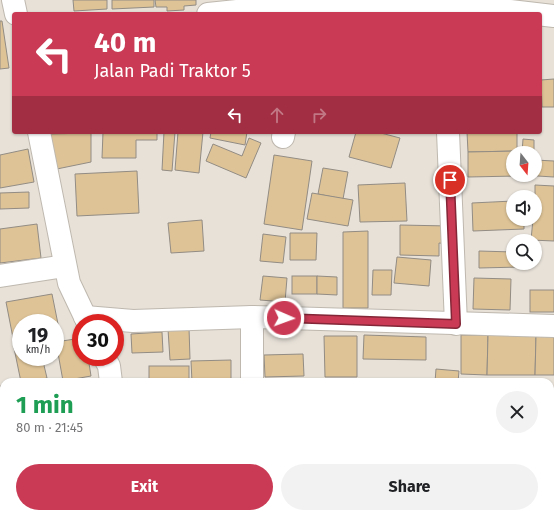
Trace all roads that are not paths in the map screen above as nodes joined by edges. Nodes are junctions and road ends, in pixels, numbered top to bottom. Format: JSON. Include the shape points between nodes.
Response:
{"nodes":[{"id":1,"x":13,"y":0,"type":"edge"},
{"id":2,"x":442,"y":6,"type":"edge"},
{"id":3,"x":302,"y":9,"type":"edge"},
{"id":4,"x":16,"y":12,"type":"edge"},
{"id":5,"x":246,"y":12,"type":"edge"},
{"id":6,"x":509,"y":12,"type":"edge"},
{"id":7,"x":542,"y":15,"type":"edge"},
{"id":8,"x":554,"y":16,"type":"edge"},
{"id":9,"x":38,"y":134,"type":"edge"},
{"id":10,"x":448,"y":134,"type":"edge"},
{"id":11,"x":65,"y":266,"type":"junction"},
{"id":12,"x":0,"y":276,"type":"edge"},
{"id":13,"x":83,"y":314,"type":"edge"},
{"id":14,"x":252,"y":318,"type":"junction"},
{"id":15,"x":456,"y":324,"type":"junction"},
{"id":16,"x":124,"y":325,"type":"edge"},
{"id":17,"x":554,"y":326,"type":"edge"},
{"id":18,"x":252,"y":378,"type":"edge"}],
"edges":[{"from":1,"to":4,"type":"street"},
{"from":2,"to":3,"type":"street"},
{"from":2,"to":6,"type":"street"},
{"from":3,"to":5,"type":"street"},
{"from":7,"to":8,"type":"street"},
{"from":9,"to":11,"type":"street"},
{"from":10,"to":15,"type":"street"},
{"from":11,"to":12,"type":"street"},
{"from":11,"to":13,"type":"street","via":[[69,283]]},
{"from":14,"to":15,"type":"street"},
{"from":14,"to":16,"type":"street","via":[[133,321]]},
{"from":14,"to":18,"type":"street"},
{"from":15,"to":17,"type":"street"}]}
